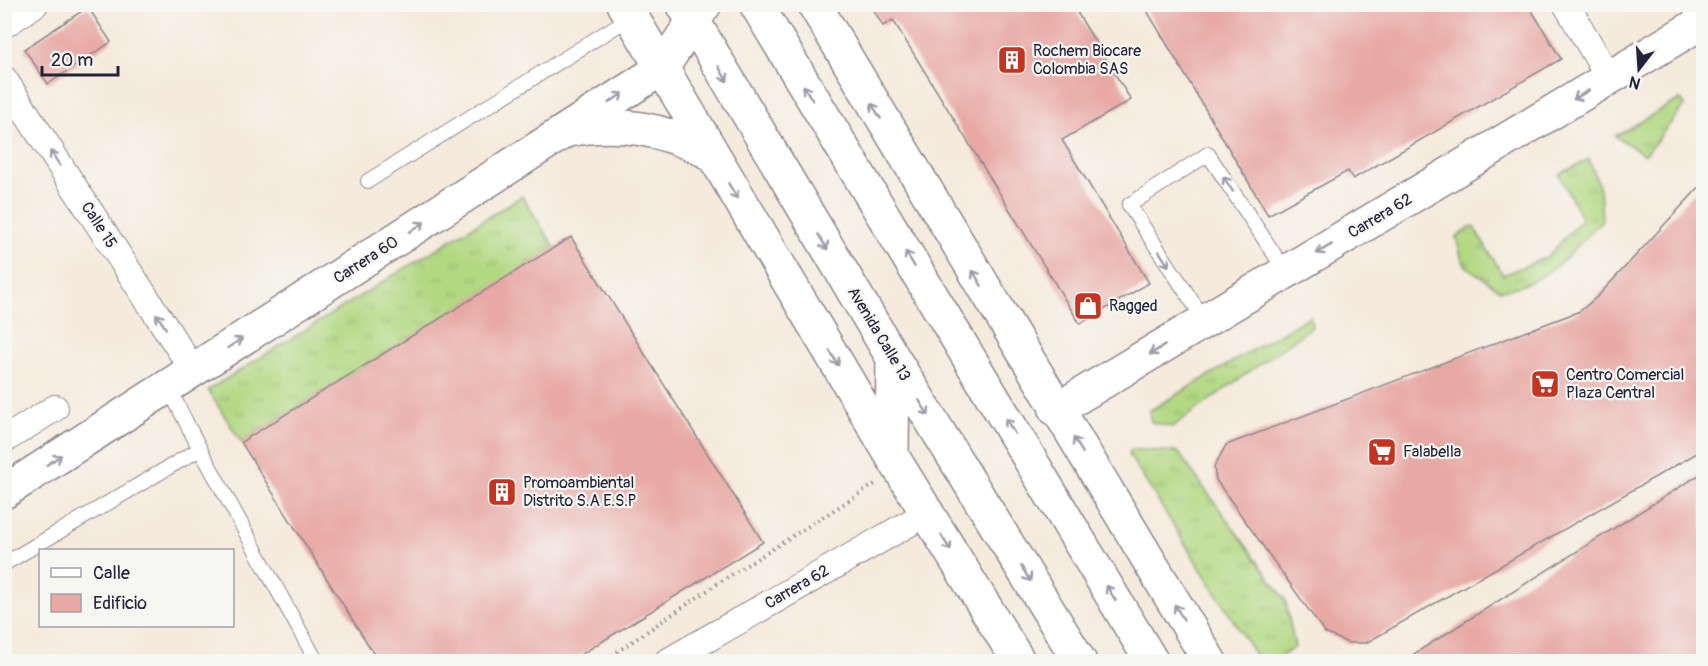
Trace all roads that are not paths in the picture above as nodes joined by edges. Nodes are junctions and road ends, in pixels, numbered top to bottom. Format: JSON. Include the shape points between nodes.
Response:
{"nodes":[{"id":1,"x":35,"y":4,"type":"edge"},
{"id":2,"x":756,"y":4,"type":"edge"},
{"id":3,"x":814,"y":4,"type":"edge"},
{"id":4,"x":1566,"y":4,"type":"edge"},
{"id":5,"x":628,"y":11,"type":"edge"},
{"id":6,"x":694,"y":11,"type":"edge"},
{"id":7,"x":1704,"y":21,"type":"edge"},
{"id":8,"x":4,"y":25,"type":"edge"},
{"id":9,"x":661,"y":69,"type":"junction"},
{"id":10,"x":1609,"y":78,"type":"junction"},
{"id":11,"x":4,"y":79,"type":"edge"},
{"id":12,"x":567,"y":130,"type":"junction"},
{"id":13,"x":710,"y":153,"type":"junction"},
{"id":14,"x":368,"y":181,"type":"dead end"},
{"id":15,"x":1286,"y":272,"type":"junction"},
{"id":16,"x":1205,"y":321,"type":"junction"},
{"id":17,"x":955,"y":334,"type":"junction"},
{"id":18,"x":893,"y":358,"type":"junction"},
{"id":19,"x":180,"y":379,"type":"junction"},
{"id":20,"x":1049,"y":397,"type":"junction"},
{"id":21,"x":55,"y":408,"type":"dead end"},
{"id":22,"x":4,"y":440,"type":"edge"},
{"id":23,"x":200,"y":449,"type":"junction"},
{"id":24,"x":886,"y":468,"type":"junction"},
{"id":25,"x":4,"y":492,"type":"edge"},
{"id":26,"x":927,"y":513,"type":"junction"},
{"id":27,"x":4,"y":564,"type":"edge"},
{"id":28,"x":317,"y":662,"type":"edge"},
{"id":29,"x":667,"y":662,"type":"edge"},
{"id":30,"x":1019,"y":662,"type":"edge"},
{"id":31,"x":1080,"y":662,"type":"edge"},
{"id":32,"x":1152,"y":662,"type":"edge"},
{"id":33,"x":1210,"y":662,"type":"edge"}],
"edges":[{"from":1,"to":8,"type":"street"},
{"from":17,"to":2,"type":"main road","one_way":true},
{"from":20,"to":3,"type":"main road","one_way":true},
{"from":4,"to":10,"type":"street"},
{"from":5,"to":9,"type":"main road"},
{"from":5,"to":14,"type":"lane"},
{"from":6,"to":9,"type":"main road","name":"Carrera 60"},
{"from":6,"to":18,"type":"main road","name":"Avenida Calle 13","one_way":true},
{"from":7,"to":10,"type":"main road","name":"Carrera 62"},
{"from":12,"to":9,"type":"main road","name":"Carrera 60","one_way":true},
{"from":9,"to":13,"type":"main road"},
{"from":10,"to":15,"type":"main road","name":"Carrera 62","one_way":true},
{"from":19,"to":11,"type":"street","name":"Calle 15","one_way":true},
{"from":12,"to":13,"type":"main road","via":[[612,125],[648,128],[674,135]]},
{"from":19,"to":12,"type":"main road","name":"Carrera 60","one_way":true},
{"from":13,"to":24,"type":"main road","one_way":true},
{"from":15,"to":16,"type":"main road","name":"Carrera 62"},
{"from":15,"to":16,"type":"lane","one_way":true,"via":[[1208,154],[1129,206]]},
{"from":16,"to":20,"type":"main road","name":"Carrera 62","one_way":true},
{"from":17,"to":20,"type":"main road"},
{"from":32,"to":17,"type":"main road","one_way":true},
{"from":18,"to":24,"type":"main road"},
{"from":18,"to":31,"type":"main road","name":"Avenida Calle 13","one_way":true},
{"from":19,"to":23,"type":"lane"},
{"from":25,"to":19,"type":"main road","name":"Carrera 60","one_way":true},
{"from":33,"to":20,"type":"main road","one_way":true},
{"from":21,"to":22,"type":"street"},
{"from":23,"to":27,"type":"lane"},
{"from":23,"to":28,"type":"lane"},
{"from":24,"to":26,"type":"main road"},
{"from":26,"to":29,"type":"street","name":"Carrera 62"},
{"from":26,"to":30,"type":"main road","one_way":true}]}
